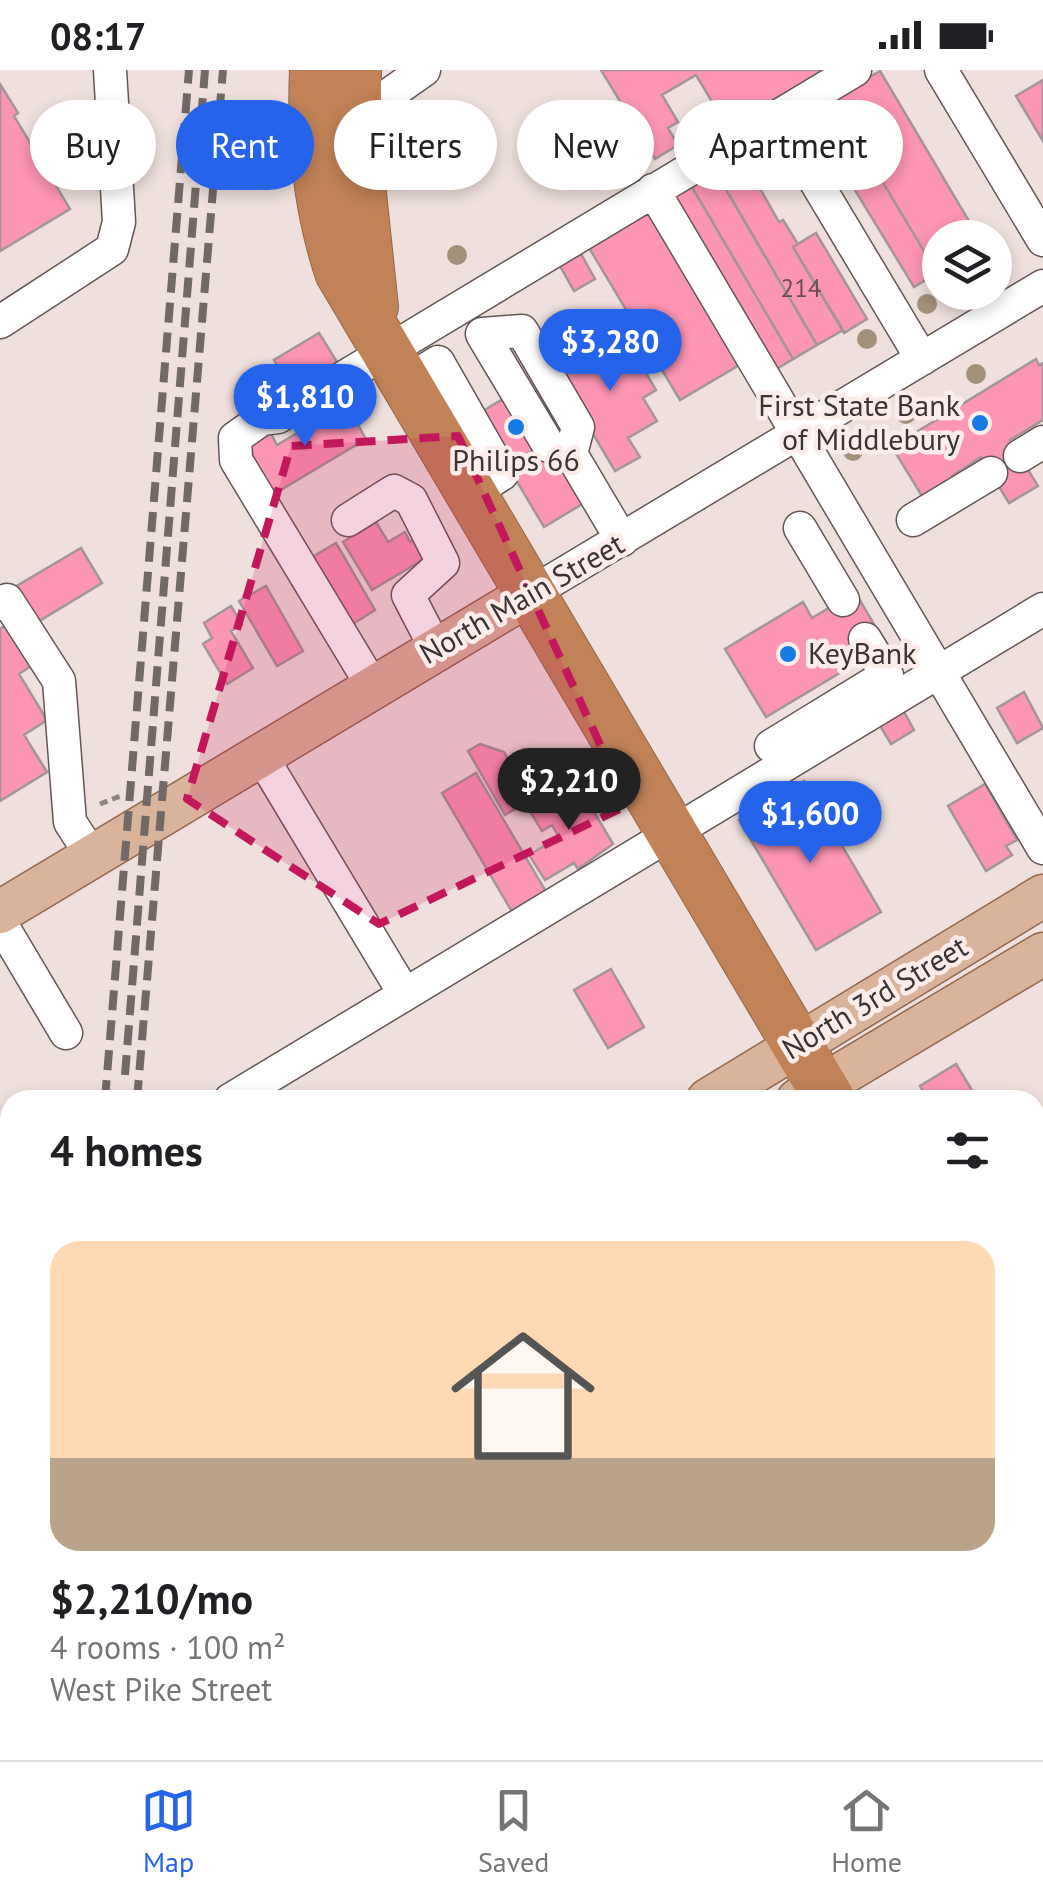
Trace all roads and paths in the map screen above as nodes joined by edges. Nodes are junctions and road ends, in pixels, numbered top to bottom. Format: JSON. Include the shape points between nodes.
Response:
{"nodes":[{"id":1,"x":110,"y":70,"type":"edge"},
{"id":2,"x":315,"y":70,"type":"edge"},
{"id":3,"x":356,"y":70,"type":"edge"},
{"id":4,"x":424,"y":70,"type":"edge"},
{"id":5,"x":856,"y":70,"type":"edge"},
{"id":6,"x":941,"y":70,"type":"edge"},
{"id":7,"x":356,"y":100,"type":"edge"},
{"id":8,"x":381,"y":100,"type":"edge"},
{"id":9,"x":806,"y":100,"type":"edge"},
{"id":10,"x":360,"y":190,"type":"edge"},
{"id":11,"x":652,"y":190,"type":"joint"},
{"id":12,"x":821,"y":190,"type":"edge"},
{"id":13,"x":1043,"y":240,"type":"edge"},
{"id":14,"x":1043,"y":286,"type":"edge"},
{"id":15,"x":473,"y":320,"type":"junction"},
{"id":16,"x":0,"y":322,"type":"edge"},
{"id":17,"x":922,"y":359,"type":"junction"},
{"id":18,"x":409,"y":367,"type":"junction"},
{"id":19,"x":798,"y":434,"type":"junction"},
{"id":20,"x":560,"y":450,"type":"junction"},
{"id":21,"x":990,"y":473,"type":"dead end"},
{"id":22,"x":486,"y":484,"type":"junction"},
{"id":23,"x":348,"y":520,"type":"dead end"},
{"id":24,"x":914,"y":520,"type":"dead end"},
{"id":25,"x":800,"y":528,"type":"dead end"},
{"id":26,"x":622,"y":540,"type":"junction"},
{"id":27,"x":528,"y":595,"type":"junction"},
{"id":28,"x":843,"y":600,"type":"dead end"},
{"id":29,"x":0,"y":604,"type":"edge"},
{"id":30,"x":1043,"y":609,"type":"edge"},
{"id":31,"x":865,"y":638,"type":"dead end"},
{"id":32,"x":436,"y":649,"type":"junction"},
{"id":33,"x":939,"y":671,"type":"junction"},
{"id":34,"x":373,"y":687,"type":"junction"},
{"id":35,"x":260,"y":754,"type":"junction"},
{"id":36,"x":738,"y":767,"type":"dead end"},
{"id":37,"x":670,"y":833,"type":"junction"},
{"id":38,"x":1043,"y":848,"type":"edge"},
{"id":39,"x":92,"y":856,"type":"junction"},
{"id":40,"x":1043,"y":896,"type":"edge"},
{"id":41,"x":0,"y":912,"type":"edge"},
{"id":42,"x":0,"y":922,"type":"edge"},
{"id":43,"x":1043,"y":954,"type":"edge"},
{"id":44,"x":404,"y":992,"type":"junction"},
{"id":45,"x":66,"y":1033,"type":"dead end"},
{"id":46,"x":812,"y":1083,"type":"edge"},
{"id":47,"x":246,"y":1090,"type":"edge"},
{"id":48,"x":769,"y":1090,"type":"edge"}],
"edges":[{"from":1,"to":16,"type":"street","via":[[119,222],[112,249]]},
{"from":2,"to":18,"type":"highway","via":[[313,119],[329,239],[340,272]]},
{"from":3,"to":7,"type":"highway"},
{"from":4,"to":8,"type":"street"},
{"from":5,"to":9,"type":"street"},
{"from":6,"to":13,"type":"street"},
{"from":10,"to":18,"type":"highway","via":[[373,310]]},
{"from":11,"to":15,"type":"street"},
{"from":11,"to":19,"type":"street"},
{"from":12,"to":17,"type":"street"},
{"from":14,"to":17,"type":"street","name":"North Main Street"},
{"from":15,"to":18,"type":"street"},
{"from":15,"to":18,"type":"street"},
{"from":15,"to":20,"type":"street","via":[[522,331],[578,427]]},
{"from":17,"to":19,"type":"street","name":"North Main Street"},
{"from":18,"to":22,"type":"highway"},
{"from":18,"to":34,"type":"street","via":[[262,419],[241,431],[232,449]]},
{"from":19,"to":26,"type":"street","name":"North Main Street"},
{"from":19,"to":33,"type":"street"},
{"from":20,"to":22,"type":"street"},
{"from":20,"to":26,"type":"street"},
{"from":21,"to":24,"type":"street"},
{"from":22,"to":27,"type":"highway"},
{"from":23,"to":32,"type":"street","via":[[394,490],[411,500],[441,551],[443,563],[408,596]]},
{"from":25,"to":28,"type":"street"},
{"from":26,"to":27,"type":"street","name":"North Main Street"},
{"from":27,"to":32,"type":"main road","name":"North Main Street"},
{"from":27,"to":37,"type":"highway"},
{"from":29,"to":39,"type":"street","via":[[7,600],[59,681],[70,822]]},
{"from":30,"to":33,"type":"street"},
{"from":31,"to":36,"type":"street","via":[[887,675]]},
{"from":32,"to":34,"type":"main road","name":"North Main Street"},
{"from":33,"to":37,"type":"street"},
{"from":33,"to":38,"type":"street"},
{"from":34,"to":35,"type":"main road","name":"North Main Street"},
{"from":35,"to":39,"type":"main road","name":"North Main Street"},
{"from":35,"to":44,"type":"street"},
{"from":37,"to":44,"type":"street"},
{"from":37,"to":46,"type":"highway"},
{"from":39,"to":41,"type":"main road","name":"North Main Street"},
{"from":40,"to":46,"type":"main road","name":"North 3rd Street"},
{"from":42,"to":45,"type":"street"},
{"from":43,"to":46,"type":"main road","name":"North 3rd Street"},
{"from":44,"to":47,"type":"street"},
{"from":46,"to":48,"type":"main road","name":"North 3rd Street"}]}
